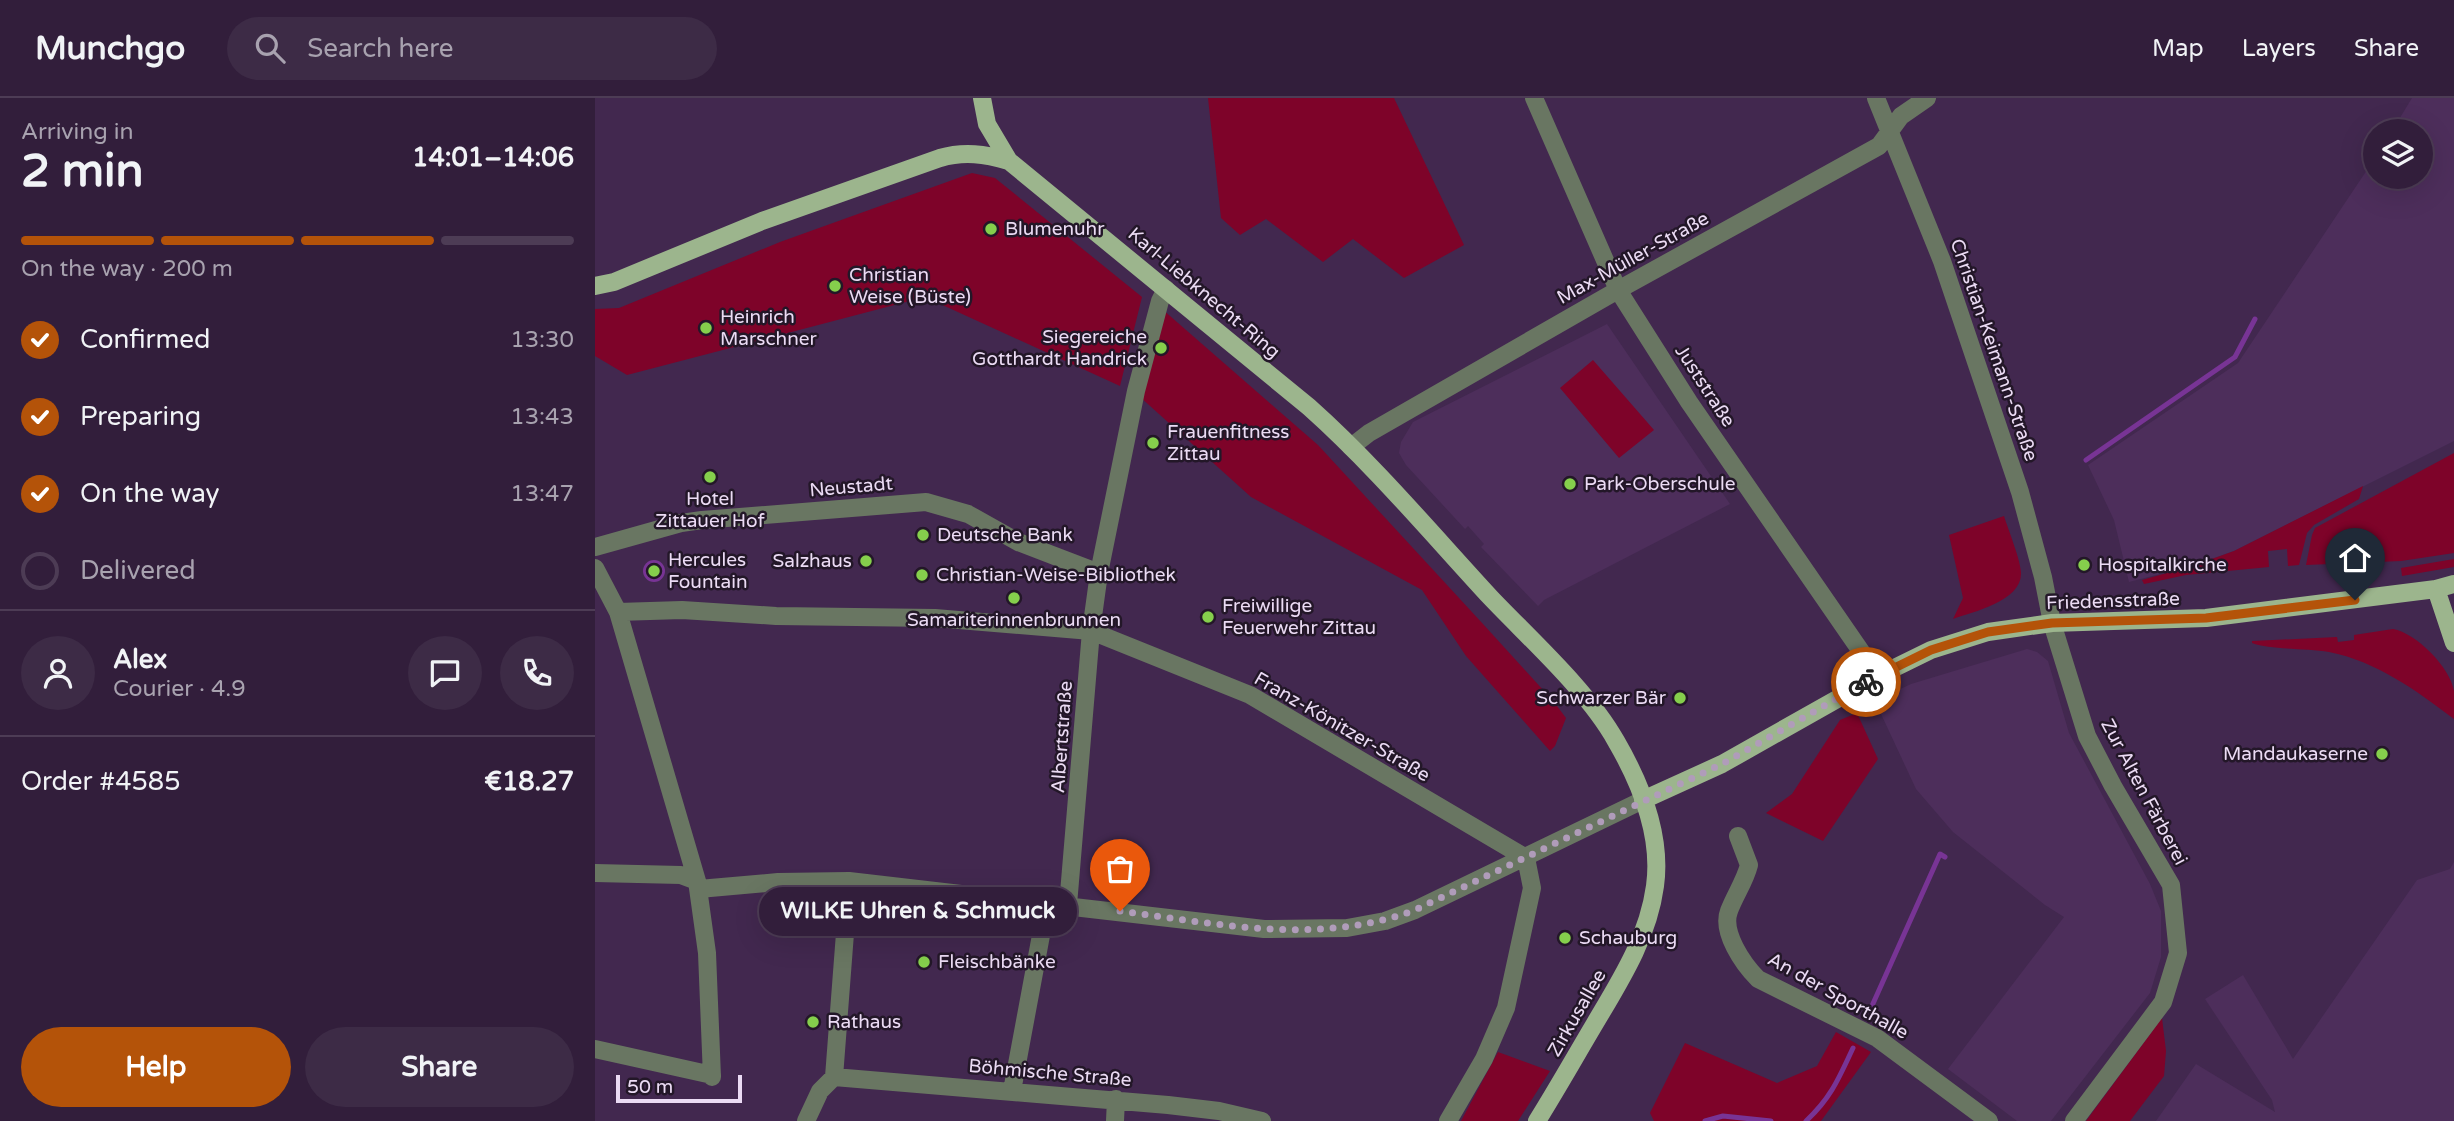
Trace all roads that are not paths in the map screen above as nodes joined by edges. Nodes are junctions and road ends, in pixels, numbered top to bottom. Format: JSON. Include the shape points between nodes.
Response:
{"nodes":[{"id":1,"x":982,"y":98,"type":"edge"},
{"id":2,"x":1534,"y":98,"type":"edge"},
{"id":3,"x":1876,"y":98,"type":"edge"},
{"id":4,"x":1927,"y":98,"type":"edge"},
{"id":5,"x":1891,"y":132,"type":"junction"},
{"id":6,"x":1009,"y":161,"type":"junction"},
{"id":7,"x":595,"y":286,"type":"edge"},
{"id":8,"x":1166,"y":289,"type":"junction"},
{"id":9,"x":1618,"y":290,"type":"junction"},
{"id":10,"x":1351,"y":447,"type":"junction"},
{"id":11,"x":595,"y":547,"type":"edge"},
{"id":12,"x":595,"y":568,"type":"edge"},
{"id":13,"x":1099,"y":573,"type":"junction"},
{"id":14,"x":2454,"y":584,"type":"edge"},
{"id":15,"x":2436,"y":589,"type":"junction"},
{"id":16,"x":601,"y":593,"type":"edge"},
{"id":17,"x":618,"y":612,"type":"junction"},
{"id":18,"x":2052,"y":623,"type":"junction"},
{"id":19,"x":1091,"y":631,"type":"junction"},
{"id":20,"x":2454,"y":643,"type":"edge"},
{"id":21,"x":1878,"y":676,"type":"junction"},
{"id":22,"x":1643,"y":800,"type":"junction"},
{"id":23,"x":1738,"y":836,"type":"dead end"},
{"id":24,"x":1526,"y":858,"type":"junction"},
{"id":25,"x":595,"y":873,"type":"edge"},
{"id":26,"x":849,"y":881,"type":"junction"},
{"id":27,"x":698,"y":885,"type":"junction"},
{"id":28,"x":1047,"y":903,"type":"junction"},
{"id":29,"x":1068,"y":905,"type":"junction"},
{"id":30,"x":595,"y":1049,"type":"edge"},
{"id":31,"x":834,"y":1077,"type":"junction"},
{"id":32,"x":1012,"y":1091,"type":"junction"},
{"id":33,"x":1116,"y":1099,"type":"junction"},
{"id":34,"x":806,"y":1121,"type":"edge"},
{"id":35,"x":1115,"y":1121,"type":"edge"},
{"id":36,"x":1262,"y":1121,"type":"edge"},
{"id":37,"x":1448,"y":1121,"type":"edge"},
{"id":38,"x":1537,"y":1121,"type":"edge"},
{"id":39,"x":1989,"y":1121,"type":"edge"},
{"id":40,"x":2074,"y":1121,"type":"edge"}],
"edges":[{"from":1,"to":6,"type":"main road","via":[[987,124]]},
{"from":2,"to":9,"type":"street","name":"Juststraße"},
{"from":3,"to":5,"type":"street","name":"Christian-Keimann-Straße"},
{"from":4,"to":5,"type":"street","name":"Max-Müller-Straße","via":[[1901,116]]},
{"from":5,"to":9,"type":"street","name":"Max-Müller-Straße","via":[[1879,146]]},
{"from":5,"to":18,"type":"street","name":"Christian-Keimann-Straße","via":[[1942,261],[2020,492]]},
{"from":6,"to":7,"type":"main road","name":"Karl-Liebknecht-Ring","via":[[971,153],[940,158]]},
{"from":6,"to":8,"type":"main road","name":"Karl-Liebknecht-Ring"},
{"from":8,"to":10,"type":"main road","name":"Karl-Liebknecht-Ring"},
{"from":8,"to":13,"type":"street","name":"Albertstraße","via":[[1136,391]]},
{"from":9,"to":10,"type":"street","name":"Max-Müller-Straße"},
{"from":9,"to":21,"type":"street","name":"Juststraße","via":[[1689,402]]},
{"from":10,"to":22,"type":"main road","name":"Karl-Liebknecht-Ring","via":[[1586,699],[1616,740]]},
{"from":11,"to":13,"type":"street","name":"Neustadt","via":[[702,520],[926,502],[968,513],[1017,542]]},
{"from":12,"to":16,"type":"street"},
{"from":13,"to":19,"type":"street","name":"Albertstraße"},
{"from":14,"to":15,"type":"main road","name":"Friedensstraße"},
{"from":15,"to":18,"type":"main road","name":"Friedensstraße","via":[[2206,618]]},
{"from":15,"to":20,"type":"main road"},
{"from":16,"to":17,"type":"street"},
{"from":17,"to":19,"type":"street","via":[[935,618]]},
{"from":17,"to":27,"type":"street"},
{"from":18,"to":21,"type":"main road","name":"Friedensstraße","via":[[1988,632],[1931,650]]},
{"from":18,"to":40,"type":"street","name":"Zur Alten Färberei","via":[[2087,736],[2171,885],[2178,953],[2163,1002]]},
{"from":19,"to":24,"type":"street","name":"Franz-Könitzer-Straße","via":[[1250,695]]},
{"from":19,"to":29,"type":"street","name":"Albertstraße"},
{"from":21,"to":22,"type":"main road","name":"Friedensstraße","via":[[1722,764]]},
{"from":22,"to":24,"type":"street"},
{"from":22,"to":38,"type":"main road","name":"Zirkusallee","via":[[1656,859],[1644,929],[1629,964]]},
{"from":23,"to":39,"type":"street","name":"An der Sporthalle","via":[[1749,865],[1727,923],[1747,968],[1758,979],[1877,1038]]},
{"from":24,"to":29,"type":"street","via":[[1415,910],[1347,928],[1264,929]]},
{"from":24,"to":37,"type":"street","via":[[1532,888],[1506,1008],[1484,1059]]},
{"from":25,"to":27,"type":"street","via":[[681,875]]},
{"from":26,"to":27,"type":"street"},
{"from":26,"to":28,"type":"street"},
{"from":26,"to":31,"type":"street"},
{"from":27,"to":30,"type":"street","via":[[707,953],[712,1076]]},
{"from":28,"to":29,"type":"street"},
{"from":28,"to":32,"type":"street"},
{"from":31,"to":32,"type":"street","name":"Böhmische Straße"},
{"from":31,"to":34,"type":"street","via":[[820,1091]]},
{"from":32,"to":33,"type":"street","name":"Böhmische Straße"},
{"from":33,"to":35,"type":"street"},
{"from":33,"to":36,"type":"street","name":"Böhmische Straße","via":[[1220,1111]]}]}
